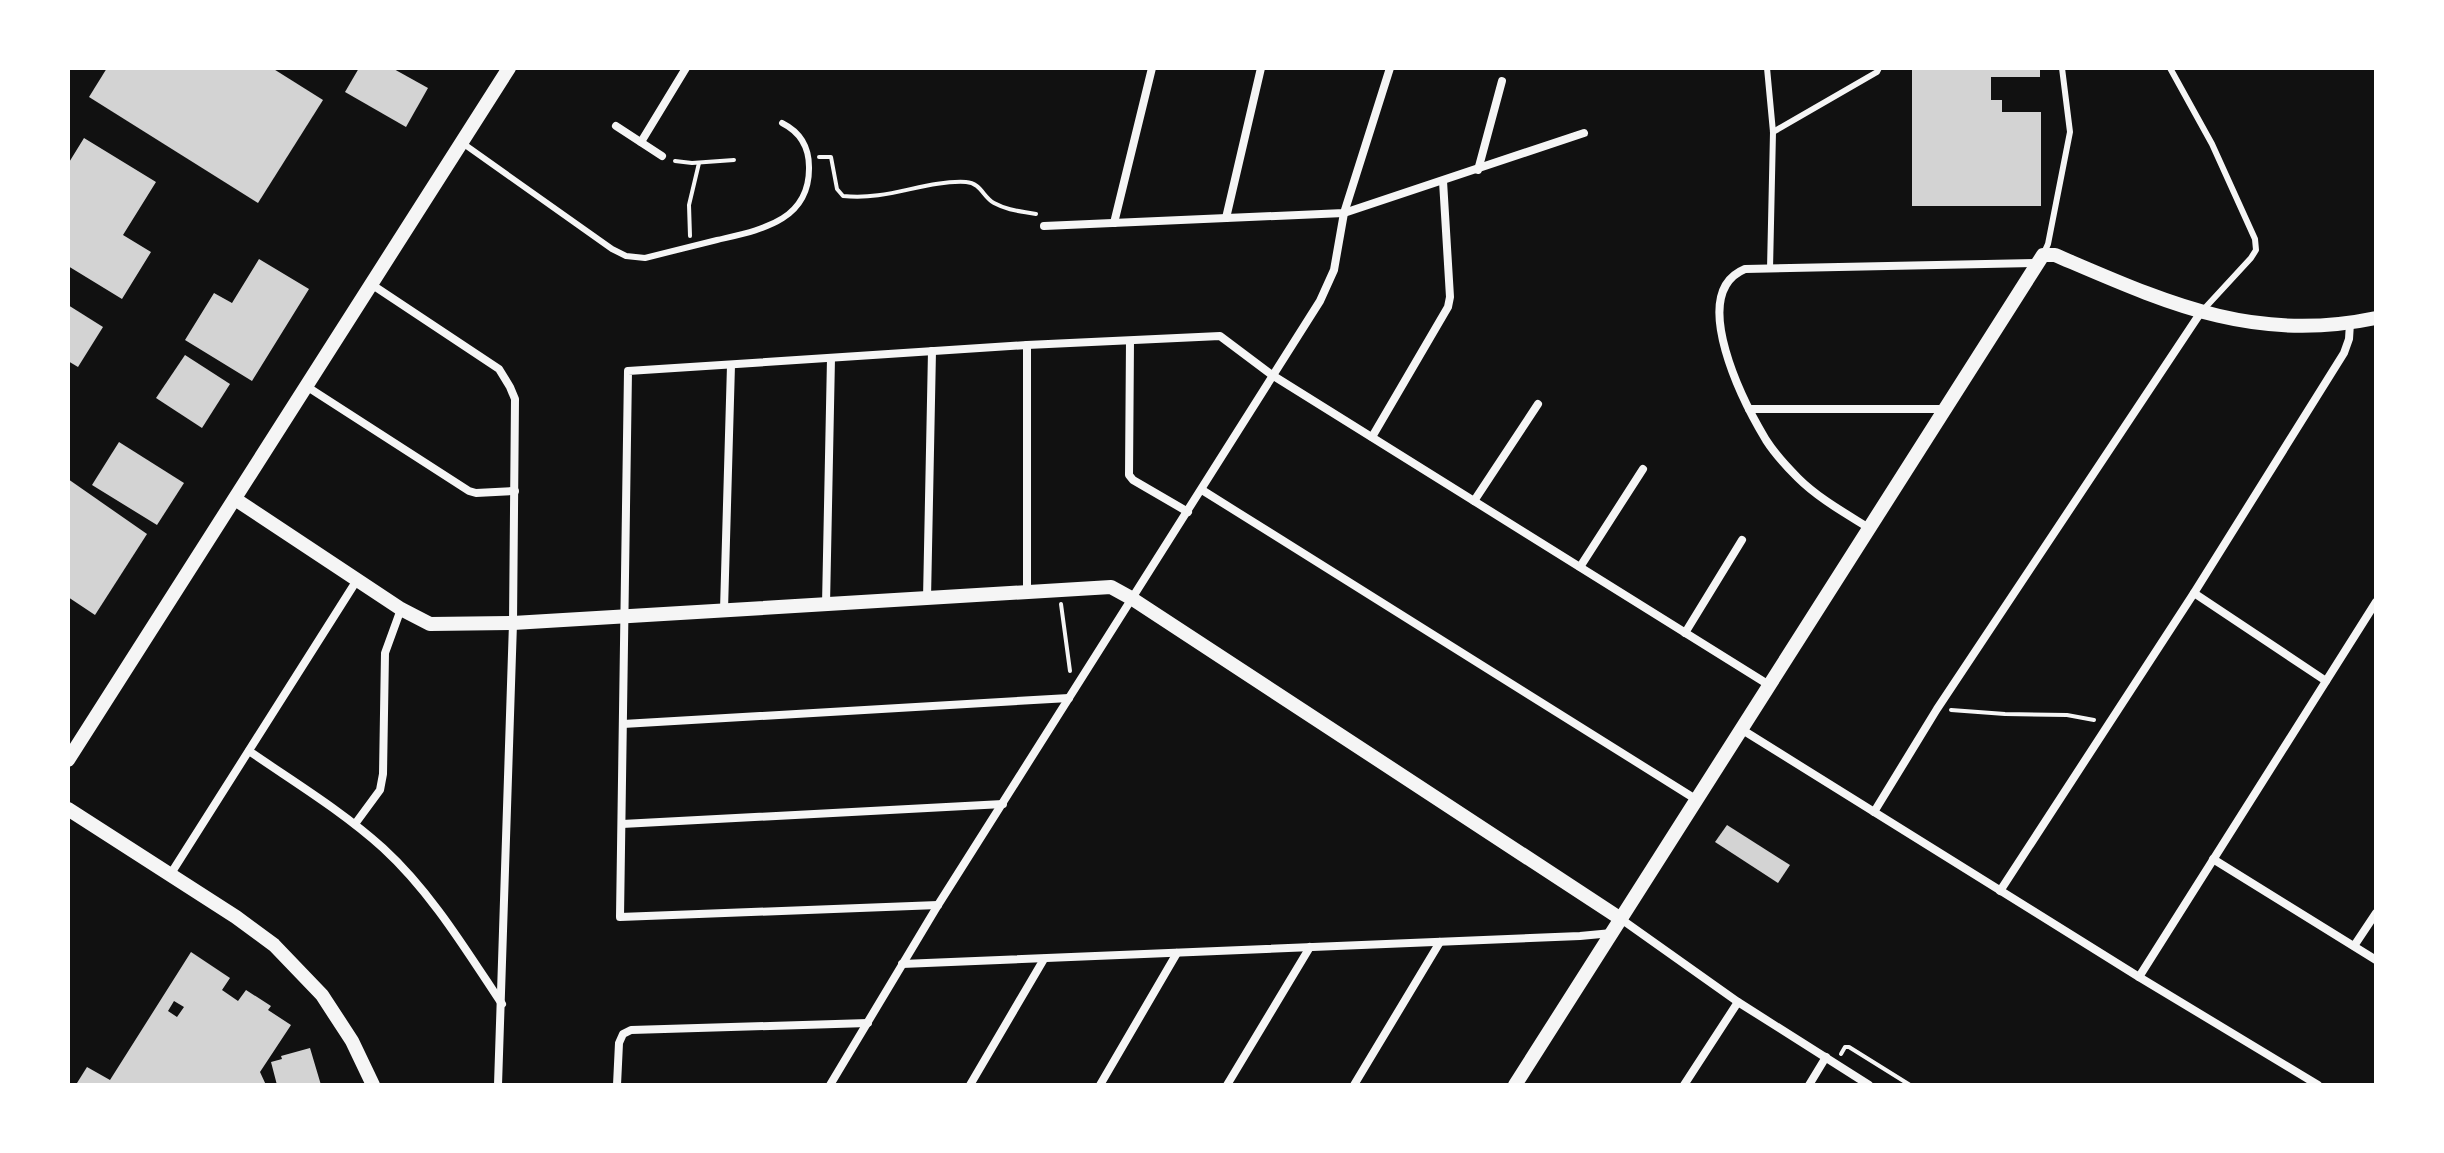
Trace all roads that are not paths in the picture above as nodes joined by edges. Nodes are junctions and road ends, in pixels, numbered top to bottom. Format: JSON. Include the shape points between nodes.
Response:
{"nodes":[{"id":1,"x":509,"y":68,"type":"edge"},
{"id":2,"x":686,"y":68,"type":"edge"},
{"id":3,"x":1152,"y":68,"type":"edge"},
{"id":4,"x":1261,"y":68,"type":"edge"},
{"id":5,"x":1390,"y":68,"type":"edge"},
{"id":6,"x":1767,"y":68,"type":"edge"},
{"id":7,"x":1879,"y":68,"type":"edge"},
{"id":8,"x":2062,"y":68,"type":"edge"},
{"id":9,"x":2170,"y":68,"type":"edge"},
{"id":10,"x":1502,"y":81,"type":"dead end"},
{"id":11,"x":782,"y":123,"type":"dead end"},
{"id":12,"x":616,"y":126,"type":"dead end"},
{"id":13,"x":1773,"y":132,"type":"junction"},
{"id":14,"x":1584,"y":133,"type":"dead end"},
{"id":15,"x":461,"y":142,"type":"junction"},
{"id":16,"x":641,"y":142,"type":"junction"},
{"id":17,"x":662,"y":156,"type":"road end"},
{"id":18,"x":1478,"y":170,"type":"junction"},
{"id":19,"x":1443,"y":181,"type":"junction"},
{"id":20,"x":1344,"y":213,"type":"junction"},
{"id":21,"x":1226,"y":218,"type":"junction"},
{"id":22,"x":1114,"y":223,"type":"junction"},
{"id":23,"x":1044,"y":226,"type":"dead end"},
{"id":24,"x":2040,"y":259,"type":"junction"},
{"id":25,"x":1770,"y":269,"type":"junction"},
{"id":26,"x":371,"y":284,"type":"junction"},
{"id":27,"x":2201,"y":312,"type":"junction"},
{"id":28,"x":2376,"y":318,"type":"edge"},
{"id":29,"x":2350,"y":323,"type":"junction"},
{"id":30,"x":1130,"y":341,"type":"junction"},
{"id":31,"x":1027,"y":345,"type":"junction"},
{"id":32,"x":932,"y":351,"type":"junction"},
{"id":33,"x":831,"y":358,"type":"junction"},
{"id":34,"x":731,"y":365,"type":"junction"},
{"id":35,"x":1272,"y":375,"type":"junction"},
{"id":36,"x":306,"y":386,"type":"junction"},
{"id":37,"x":1538,"y":404,"type":"dead end"},
{"id":38,"x":1749,"y":409,"type":"junction"},
{"id":39,"x":1945,"y":409,"type":"junction"},
{"id":40,"x":1372,"y":437,"type":"junction"},
{"id":41,"x":1643,"y":469,"type":"dead end"},
{"id":42,"x":1202,"y":490,"type":"junction"},
{"id":43,"x":515,"y":491,"type":"junction"},
{"id":44,"x":235,"y":499,"type":"junction"},
{"id":45,"x":1474,"y":501,"type":"junction"},
{"id":46,"x":1188,"y":512,"type":"junction"},
{"id":47,"x":1869,"y":528,"type":"junction"},
{"id":48,"x":1742,"y":540,"type":"dead end"},
{"id":49,"x":1580,"y":567,"type":"junction"},
{"id":50,"x":357,"y":580,"type":"junction"},
{"id":51,"x":1027,"y":591,"type":"junction"},
{"id":52,"x":2194,"y":593,"type":"junction"},
{"id":53,"x":1131,"y":598,"type":"junction"},
{"id":54,"x":927,"y":599,"type":"junction"},
{"id":55,"x":2376,"y":602,"type":"edge"},
{"id":56,"x":826,"y":605,"type":"junction"},
{"id":57,"x":401,"y":609,"type":"junction"},
{"id":58,"x":724,"y":610,"type":"junction"},
{"id":59,"x":624,"y":615,"type":"junction"},
{"id":60,"x":513,"y":623,"type":"junction"},
{"id":61,"x":1685,"y":633,"type":"junction"},
{"id":62,"x":2326,"y":681,"type":"junction"},
{"id":63,"x":1769,"y":685,"type":"junction"},
{"id":64,"x":1071,"y":696,"type":"junction"},
{"id":65,"x":623,"y":724,"type":"junction"},
{"id":66,"x":1741,"y":729,"type":"junction"},
{"id":67,"x":249,"y":751,"type":"junction"},
{"id":68,"x":68,"y":760,"type":"edge"},
{"id":69,"x":1697,"y":800,"type":"junction"},
{"id":70,"x":1003,"y":804,"type":"junction"},
{"id":71,"x":68,"y":809,"type":"edge"},
{"id":72,"x":1874,"y":812,"type":"junction"},
{"id":73,"x":355,"y":824,"type":"junction"},
{"id":74,"x":622,"y":824,"type":"junction"},
{"id":75,"x":2213,"y":859,"type":"junction"},
{"id":76,"x":170,"y":875,"type":"junction"},
{"id":77,"x":2000,"y":891,"type":"junction"},
{"id":78,"x":938,"y":905,"type":"junction"},
{"id":79,"x":2376,"y":913,"type":"edge"},
{"id":80,"x":1621,"y":919,"type":"junction"},
{"id":81,"x":1612,"y":933,"type":"junction"},
{"id":82,"x":1440,"y":942,"type":"junction"},
{"id":83,"x":2354,"y":946,"type":"junction"},
{"id":84,"x":1310,"y":947,"type":"junction"},
{"id":85,"x":1177,"y":953,"type":"junction"},
{"id":86,"x":1044,"y":959,"type":"junction"},
{"id":87,"x":2376,"y":960,"type":"edge"},
{"id":88,"x":902,"y":964,"type":"junction"},
{"id":89,"x":2139,"y":977,"type":"junction"},
{"id":90,"x":1738,"y":1002,"type":"junction"},
{"id":91,"x":502,"y":1004,"type":"junction"},
{"id":92,"x":868,"y":1023,"type":"junction"},
{"id":93,"x":1830,"y":1060,"type":"junction"},
{"id":94,"x":373,"y":1085,"type":"edge"},
{"id":95,"x":498,"y":1085,"type":"edge"},
{"id":96,"x":617,"y":1085,"type":"edge"},
{"id":97,"x":830,"y":1085,"type":"edge"},
{"id":98,"x":970,"y":1085,"type":"edge"},
{"id":99,"x":1100,"y":1085,"type":"edge"},
{"id":100,"x":1227,"y":1085,"type":"edge"},
{"id":101,"x":1354,"y":1085,"type":"edge"},
{"id":102,"x":1515,"y":1085,"type":"edge"},
{"id":103,"x":1684,"y":1085,"type":"edge"},
{"id":104,"x":1809,"y":1085,"type":"edge"},
{"id":105,"x":1869,"y":1085,"type":"edge"},
{"id":106,"x":2318,"y":1085,"type":"edge"}],
"edges":[{"from":1,"to":15,"type":"street"},
{"from":2,"to":16,"type":"street"},
{"from":3,"to":22,"type":"street"},
{"from":4,"to":21,"type":"street"},
{"from":5,"to":20,"type":"street"},
{"from":6,"to":13,"type":"lane"},
{"from":7,"to":13,"type":"lane"},
{"from":8,"to":24,"type":"lane","via":[[2070,132],[2048,244]]},
{"from":9,"to":27,"type":"lane","via":[[2255,239],[2251,258]]},
{"from":10,"to":18,"type":"street"},
{"from":11,"to":15,"type":"lane","via":[[800,136],[809,158],[807,190],[790,213],[769,228],[645,258],[612,249]]},
{"from":12,"to":16,"type":"street"},
{"from":13,"to":25,"type":"lane"},
{"from":14,"to":18,"type":"street"},
{"from":15,"to":26,"type":"street"},
{"from":16,"to":17,"type":"street"},
{"from":18,"to":19,"type":"street"},
{"from":19,"to":20,"type":"street"},
{"from":19,"to":40,"type":"street","via":[[1448,307]]},
{"from":20,"to":21,"type":"street"},
{"from":20,"to":35,"type":"street","via":[[1328,286]]},
{"from":21,"to":22,"type":"street"},
{"from":22,"to":23,"type":"street"},
{"from":24,"to":25,"type":"street"},
{"from":24,"to":27,"type":"street","via":[[2055,255]]},
{"from":24,"to":39,"type":"street"},
{"from":25,"to":38,"type":"street","via":[[1737,273],[1719,305],[1723,342]]},
{"from":26,"to":36,"type":"street"},
{"from":26,"to":43,"type":"street","via":[[499,369],[515,399]]},
{"from":27,"to":29,"type":"street","via":[[2265,325]]},
{"from":27,"to":72,"type":"street"},
{"from":28,"to":29,"type":"street"},
{"from":29,"to":52,"type":"street","via":[[2344,353]]},
{"from":30,"to":31,"type":"street"},
{"from":30,"to":35,"type":"street","via":[[1220,336]]},
{"from":30,"to":46,"type":"street","via":[[1129,475]]},
{"from":31,"to":32,"type":"street"},
{"from":31,"to":51,"type":"street"},
{"from":32,"to":33,"type":"street"},
{"from":32,"to":54,"type":"street"},
{"from":33,"to":34,"type":"street"},
{"from":33,"to":56,"type":"street"},
{"from":34,"to":58,"type":"street"},
{"from":34,"to":59,"type":"street","via":[[628,371]]},
{"from":35,"to":40,"type":"street"},
{"from":35,"to":42,"type":"street"},
{"from":36,"to":43,"type":"street","via":[[469,491]]},
{"from":36,"to":44,"type":"street"},
{"from":37,"to":45,"type":"street"},
{"from":38,"to":39,"type":"street"},
{"from":38,"to":47,"type":"street","via":[[1768,443],[1799,480]]},
{"from":39,"to":47,"type":"street"},
{"from":40,"to":45,"type":"street"},
{"from":41,"to":49,"type":"street"},
{"from":42,"to":46,"type":"street"},
{"from":42,"to":69,"type":"street"},
{"from":43,"to":60,"type":"street"},
{"from":44,"to":50,"type":"street"},
{"from":44,"to":68,"type":"street"},
{"from":45,"to":49,"type":"street"},
{"from":46,"to":53,"type":"street"},
{"from":47,"to":63,"type":"street"},
{"from":48,"to":61,"type":"street"},
{"from":49,"to":61,"type":"street"},
{"from":50,"to":57,"type":"street"},
{"from":50,"to":67,"type":"street"},
{"from":51,"to":53,"type":"street","via":[[1105,586]]},
{"from":51,"to":54,"type":"street"},
{"from":52,"to":62,"type":"street"},
{"from":52,"to":77,"type":"street"},
{"from":53,"to":64,"type":"street"},
{"from":53,"to":80,"type":"street"},
{"from":54,"to":56,"type":"street"},
{"from":55,"to":62,"type":"street"},
{"from":56,"to":58,"type":"street"},
{"from":57,"to":60,"type":"street","via":[[430,624]]},
{"from":57,"to":73,"type":"street","via":[[385,653],[380,790]]},
{"from":58,"to":59,"type":"street"},
{"from":59,"to":60,"type":"street"},
{"from":59,"to":65,"type":"street"},
{"from":60,"to":91,"type":"street"},
{"from":61,"to":63,"type":"street"},
{"from":62,"to":75,"type":"street"},
{"from":63,"to":66,"type":"street"},
{"from":64,"to":65,"type":"street"},
{"from":64,"to":70,"type":"street"},
{"from":65,"to":74,"type":"street"},
{"from":66,"to":69,"type":"street"},
{"from":66,"to":72,"type":"street"},
{"from":67,"to":73,"type":"street"},
{"from":67,"to":76,"type":"street"},
{"from":69,"to":80,"type":"street"},
{"from":70,"to":74,"type":"street"},
{"from":70,"to":78,"type":"street"},
{"from":71,"to":76,"type":"street"},
{"from":72,"to":77,"type":"street"},
{"from":73,"to":91,"type":"street","via":[[413,881]]},
{"from":74,"to":78,"type":"street","via":[[620,917]]},
{"from":75,"to":83,"type":"street"},
{"from":75,"to":89,"type":"street"},
{"from":76,"to":94,"type":"street","via":[[236,917],[298,969],[342,1024]]},
{"from":77,"to":89,"type":"street"},
{"from":78,"to":88,"type":"street"},
{"from":79,"to":83,"type":"street"},
{"from":80,"to":81,"type":"street"},
{"from":80,"to":90,"type":"street"},
{"from":81,"to":82,"type":"street"},
{"from":81,"to":102,"type":"street"},
{"from":82,"to":84,"type":"street"},
{"from":82,"to":101,"type":"street"},
{"from":83,"to":87,"type":"street"},
{"from":84,"to":85,"type":"street"},
{"from":84,"to":100,"type":"street"},
{"from":85,"to":86,"type":"street"},
{"from":85,"to":99,"type":"street"},
{"from":86,"to":88,"type":"street"},
{"from":86,"to":98,"type":"street"},
{"from":88,"to":92,"type":"street"},
{"from":89,"to":106,"type":"street"},
{"from":90,"to":93,"type":"street"},
{"from":90,"to":103,"type":"street"},
{"from":91,"to":95,"type":"street"},
{"from":92,"to":96,"type":"street","via":[[631,1030],[619,1043]]},
{"from":92,"to":97,"type":"street"},
{"from":93,"to":104,"type":"street"},
{"from":93,"to":105,"type":"street"}]}
